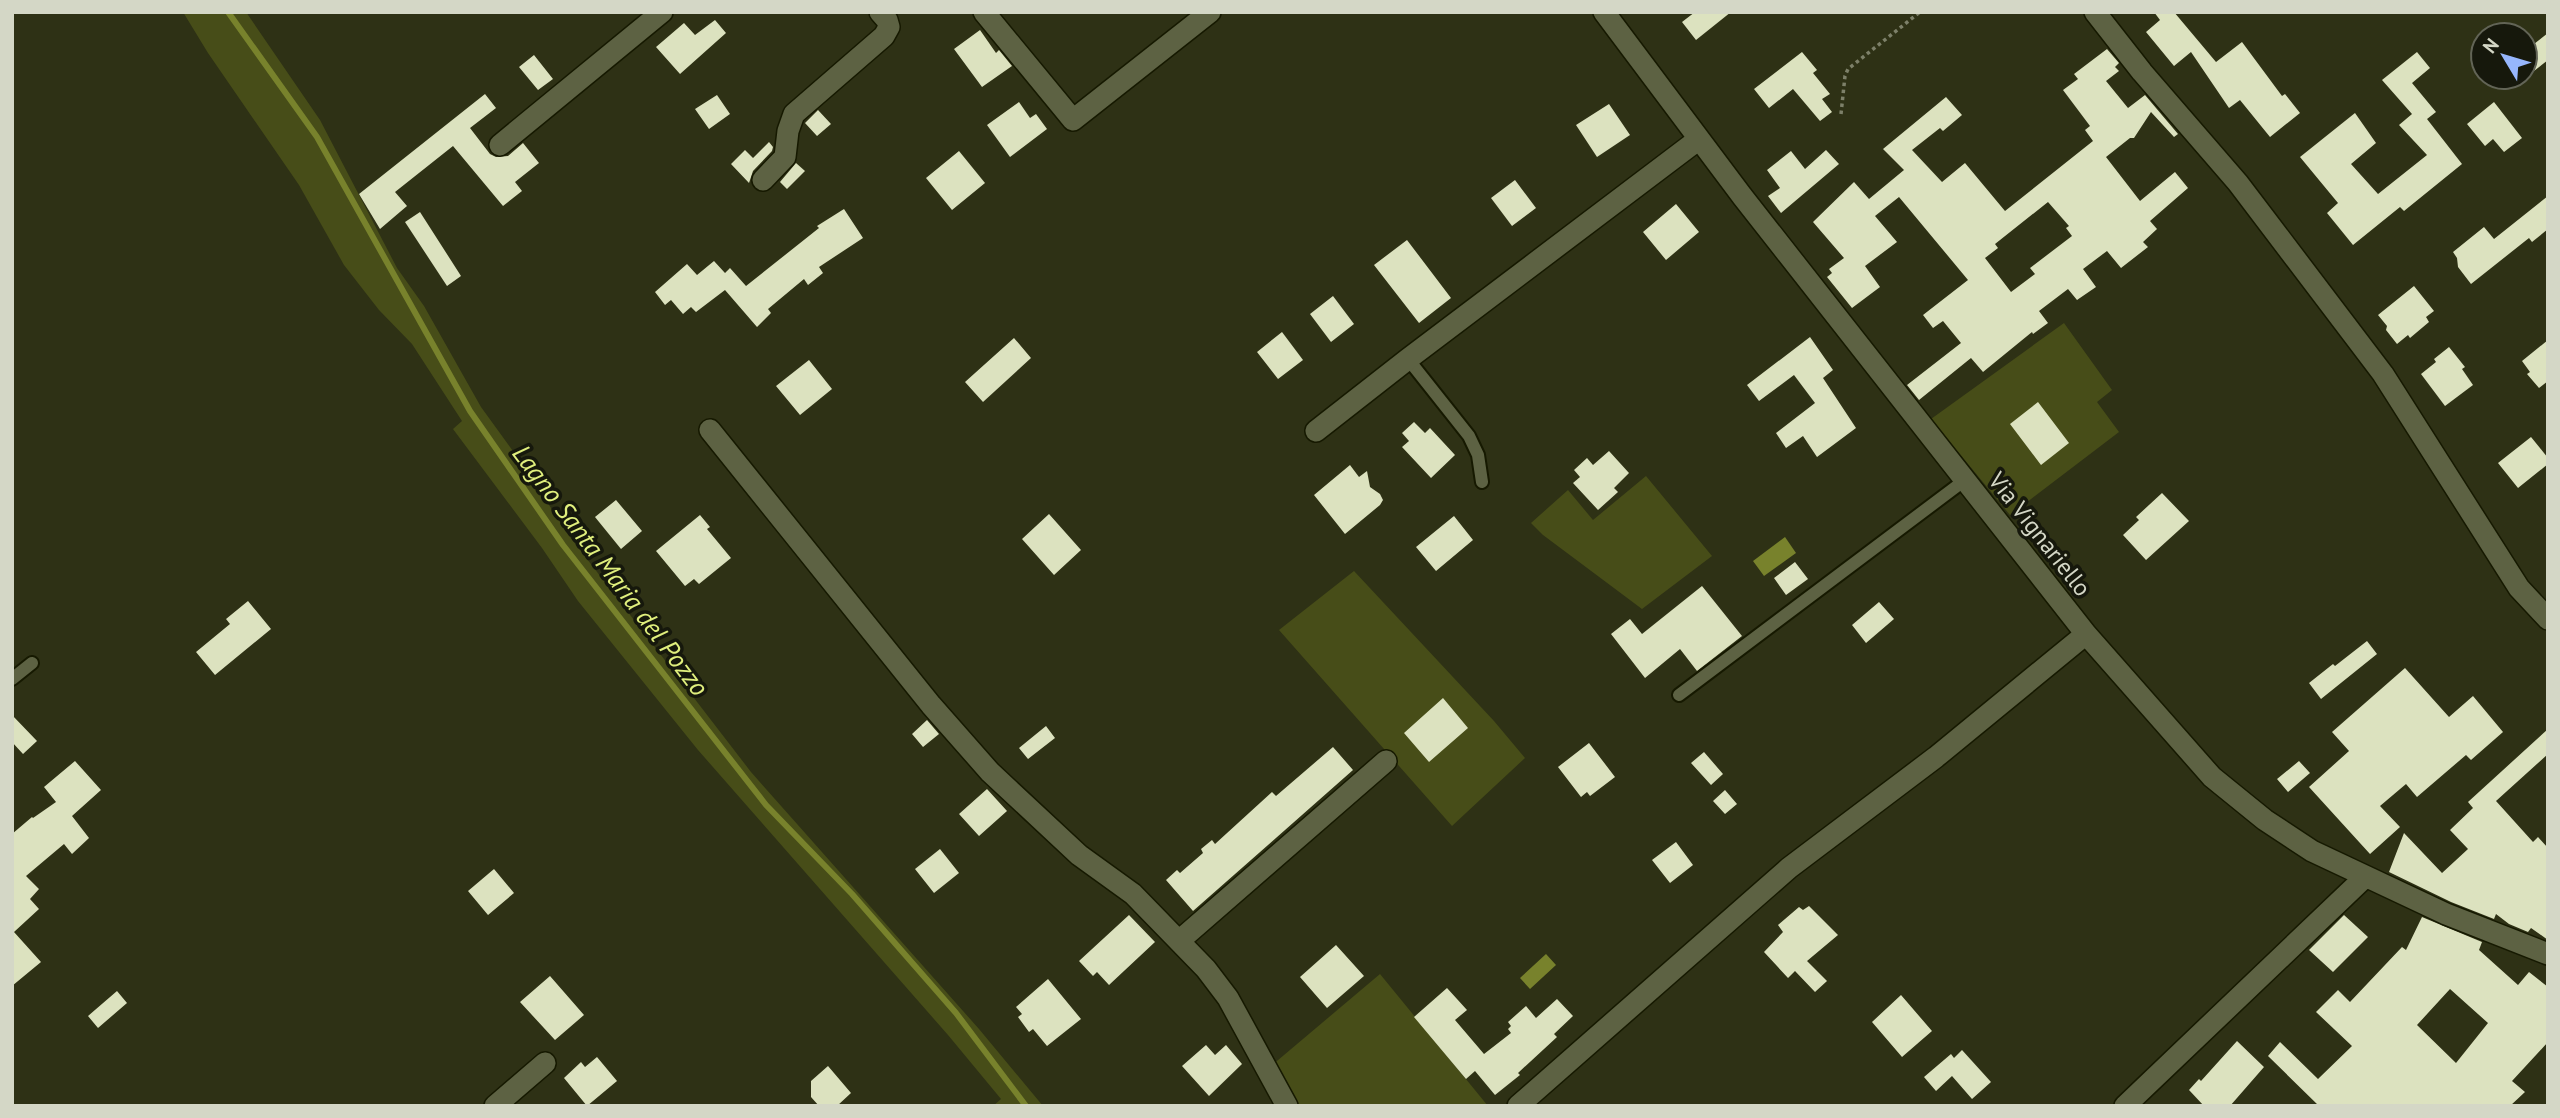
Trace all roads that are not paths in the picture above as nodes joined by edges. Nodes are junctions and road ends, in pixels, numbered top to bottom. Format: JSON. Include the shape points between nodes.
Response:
{"nodes":[{"id":1,"x":662,"y":12,"type":"edge"},
{"id":2,"x":880,"y":12,"type":"edge"},
{"id":3,"x":984,"y":12,"type":"edge"},
{"id":4,"x":1210,"y":12,"type":"edge"},
{"id":5,"x":1604,"y":12,"type":"edge"},
{"id":6,"x":2095,"y":12,"type":"edge"},
{"id":7,"x":1699,"y":139,"type":"junction"},
{"id":8,"x":500,"y":145,"type":"dead end"},
{"id":9,"x":763,"y":180,"type":"dead end"},
{"id":10,"x":1408,"y":359,"type":"junction"},
{"id":11,"x":710,"y":430,"type":"dead end"},
{"id":12,"x":1316,"y":431,"type":"dead end"},
{"id":13,"x":1965,"y":480,"type":"junction"},
{"id":14,"x":1482,"y":482,"type":"dead end"},
{"id":15,"x":2548,"y":619,"type":"edge"},
{"id":16,"x":2086,"y":634,"type":"junction"},
{"id":17,"x":32,"y":663,"type":"dead end"},
{"id":18,"x":12,"y":679,"type":"edge"},
{"id":19,"x":1679,"y":695,"type":"dead end"},
{"id":20,"x":1386,"y":761,"type":"dead end"},
{"id":21,"x":2365,"y":877,"type":"junction"},
{"id":22,"x":1179,"y":941,"type":"junction"},
{"id":23,"x":2548,"y":954,"type":"edge"},
{"id":24,"x":545,"y":1063,"type":"dead end"},
{"id":25,"x":495,"y":1106,"type":"edge"},
{"id":26,"x":1287,"y":1106,"type":"edge"},
{"id":27,"x":1518,"y":1106,"type":"edge"},
{"id":28,"x":2125,"y":1106,"type":"edge"}],
"edges":[{"from":1,"to":8,"type":"street"},
{"from":2,"to":9,"type":"street","via":[[889,27],[884,36],[794,114],[785,157]]},
{"from":3,"to":4,"type":"street","via":[[1073,120]]},
{"from":5,"to":7,"type":"street","name":"Via Vignariello"},
{"from":6,"to":15,"type":"street","via":[[2238,183],[2393,388],[2519,588]]},
{"from":7,"to":10,"type":"street"},
{"from":7,"to":13,"type":"street","name":"Via Vignariello"},
{"from":10,"to":12,"type":"street"},
{"from":10,"to":14,"type":"lane","via":[[1469,436]]},
{"from":11,"to":22,"type":"street","via":[[990,772],[1079,855],[1133,894]]},
{"from":13,"to":16,"type":"street","name":"Via Vignariello"},
{"from":13,"to":19,"type":"lane"},
{"from":16,"to":21,"type":"street","name":"Via Vignariello","via":[[2212,777],[2312,851]]},
{"from":16,"to":27,"type":"street","via":[[1790,868]]},
{"from":17,"to":18,"type":"lane"},
{"from":20,"to":22,"type":"street"},
{"from":21,"to":23,"type":"street","name":"Via Vignariello"},
{"from":21,"to":28,"type":"street"},
{"from":22,"to":26,"type":"street","via":[[1228,998]]},
{"from":24,"to":25,"type":"street"}]}
